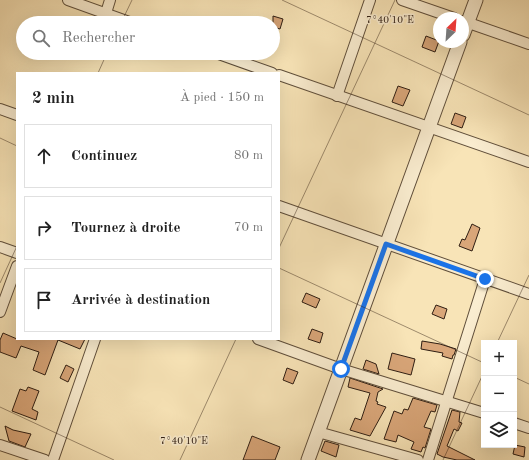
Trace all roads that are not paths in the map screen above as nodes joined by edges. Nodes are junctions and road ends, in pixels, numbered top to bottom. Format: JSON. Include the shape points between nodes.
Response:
{"nodes":[{"id":1,"x":68,"y":0,"type":"edge"},
{"id":2,"x":110,"y":0,"type":"edge"},
{"id":3,"x":370,"y":0,"type":"edge"},
{"id":4,"x":402,"y":0,"type":"edge"},
{"id":5,"x":476,"y":0,"type":"edge"},
{"id":6,"x":437,"y":12,"type":"edge"},
{"id":7,"x":106,"y":13,"type":"junction"},
{"id":8,"x":469,"y":15,"type":"edge"},
{"id":9,"x":114,"y":16,"type":"edge"},
{"id":10,"x":469,"y":27,"type":"edge"},
{"id":11,"x":529,"y":44,"type":"edge"},
{"id":12,"x":458,"y":48,"type":"edge"},
{"id":13,"x":236,"y":60,"type":"edge"},
{"id":14,"x":269,"y":72,"type":"edge"},
{"id":15,"x":280,"y":75,"type":"edge"},
{"id":16,"x":337,"y":96,"type":"junction"},
{"id":17,"x":0,"y":109,"type":"edge"},
{"id":18,"x":16,"y":114,"type":"edge"},
{"id":19,"x":429,"y":127,"type":"junction"},
{"id":20,"x":529,"y":162,"type":"edge"},
{"id":21,"x":280,"y":206,"type":"edge"},
{"id":22,"x":386,"y":244,"type":"junction"},
{"id":23,"x":0,"y":247,"type":"edge"},
{"id":24,"x":16,"y":253,"type":"edge"},
{"id":25,"x":16,"y":269,"type":"edge"},
{"id":26,"x":485,"y":279,"type":"junction"},
{"id":27,"x":529,"y":294,"type":"edge"},
{"id":28,"x":0,"y":312,"type":"edge"},
{"id":29,"x":95,"y":340,"type":"edge"},
{"id":30,"x":261,"y":340,"type":"edge"},
{"id":31,"x":341,"y":369,"type":"junction"},
{"id":32,"x":446,"y":402,"type":"junction"},
{"id":33,"x":481,"y":413,"type":"edge"},
{"id":34,"x":517,"y":424,"type":"edge"},
{"id":35,"x":529,"y":428,"type":"edge"},
{"id":36,"x":318,"y":432,"type":"junction"},
{"id":37,"x":0,"y":445,"type":"edge"},
{"id":38,"x":44,"y":460,"type":"edge"},
{"id":39,"x":52,"y":460,"type":"edge"},
{"id":40,"x":308,"y":460,"type":"edge"},
{"id":41,"x":418,"y":460,"type":"edge"},
{"id":42,"x":428,"y":460,"type":"edge"}],
"edges":[{"from":1,"to":7,"type":"street"},
{"from":2,"to":7,"type":"street"},
{"from":3,"to":16,"type":"street"},
{"from":4,"to":6,"type":"street"},
{"from":5,"to":8,"type":"street"},
{"from":7,"to":9,"type":"street"},
{"from":10,"to":11,"type":"street"},
{"from":12,"to":19,"type":"street"},
{"from":13,"to":14,"type":"street"},
{"from":15,"to":16,"type":"street"},
{"from":16,"to":19,"type":"street"},
{"from":17,"to":18,"type":"street"},
{"from":19,"to":20,"type":"street"},
{"from":19,"to":22,"type":"street"},
{"from":21,"to":22,"type":"street"},
{"from":22,"to":26,"type":"street"},
{"from":22,"to":31,"type":"street"},
{"from":23,"to":24,"type":"street"},
{"from":25,"to":28,"type":"street"},
{"from":26,"to":27,"type":"street"},
{"from":26,"to":32,"type":"street"},
{"from":29,"to":39,"type":"street"},
{"from":30,"to":31,"type":"street"},
{"from":31,"to":32,"type":"street"},
{"from":31,"to":36,"type":"street"},
{"from":32,"to":33,"type":"street"},
{"from":32,"to":42,"type":"street"},
{"from":34,"to":35,"type":"street"},
{"from":36,"to":40,"type":"street"},
{"from":36,"to":41,"type":"street"},
{"from":37,"to":38,"type":"street"}]}
